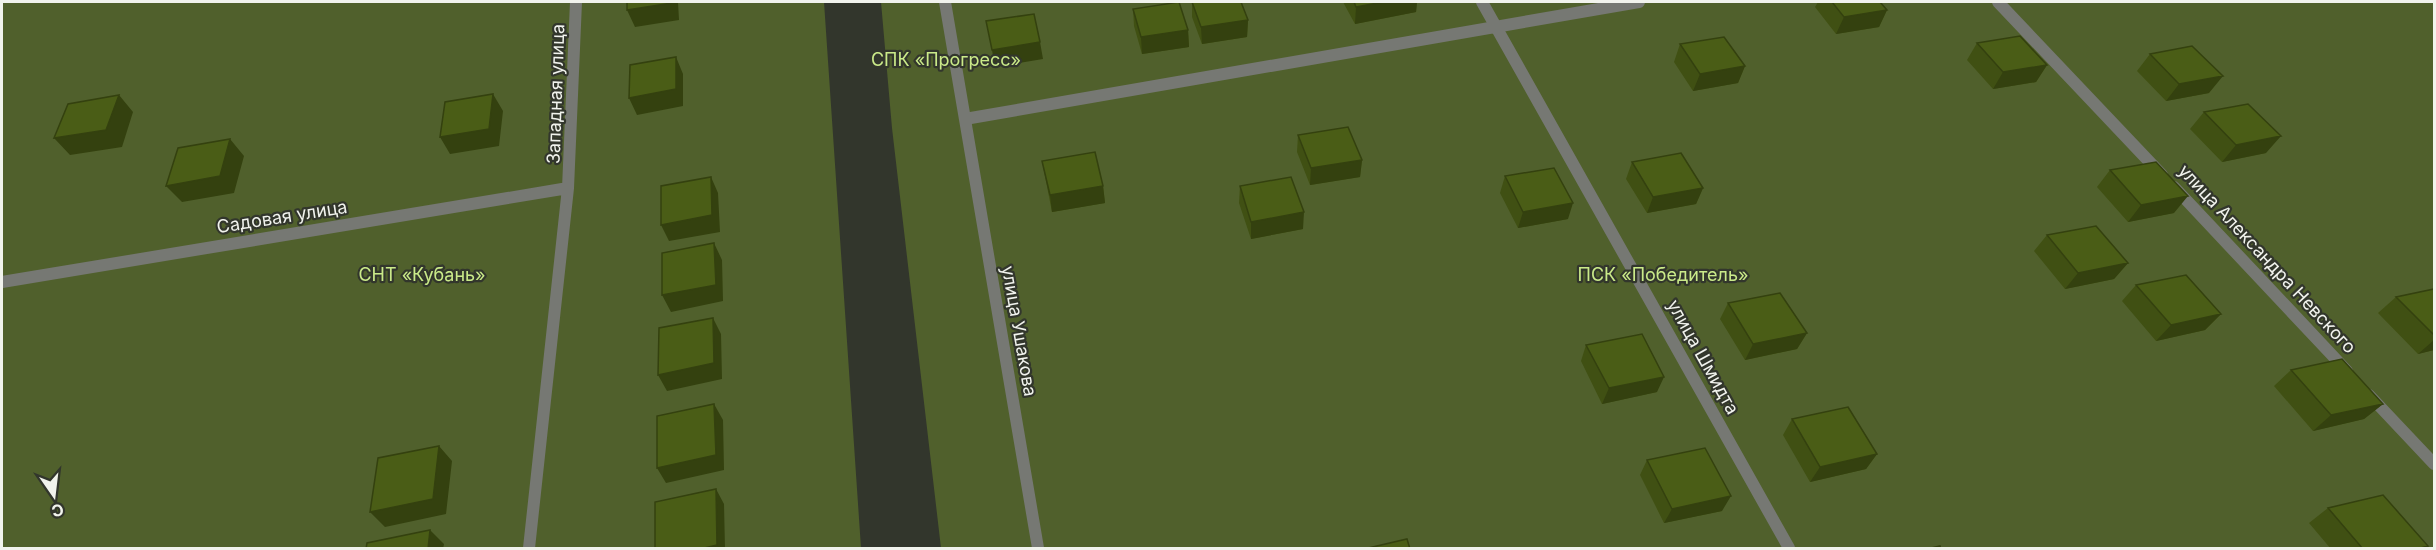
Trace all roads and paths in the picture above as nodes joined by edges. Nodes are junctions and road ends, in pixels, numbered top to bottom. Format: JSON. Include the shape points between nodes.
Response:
{"nodes":[{"id":1,"x":576,"y":2,"type":"edge"},
{"id":2,"x":945,"y":2,"type":"edge"},
{"id":3,"x":1482,"y":2,"type":"edge"},
{"id":4,"x":1639,"y":2,"type":"edge"},
{"id":5,"x":1998,"y":2,"type":"edge"},
{"id":6,"x":1496,"y":27,"type":"junction"},
{"id":7,"x":964,"y":119,"type":"junction"},
{"id":8,"x":568,"y":188,"type":"junction"},
{"id":9,"x":2,"y":282,"type":"edge"},
{"id":10,"x":2434,"y":464,"type":"edge"},
{"id":11,"x":529,"y":549,"type":"edge"},
{"id":12,"x":1038,"y":549,"type":"edge"},
{"id":13,"x":1789,"y":549,"type":"edge"}],
"edges":[{"from":1,"to":8,"type":"street","name":"Западная улица"},
{"from":2,"to":7,"type":"street","name":"улица Ушакова"},
{"from":3,"to":6,"type":"street","name":"улица Шмидта"},
{"from":4,"to":6,"type":"street"},
{"from":5,"to":10,"type":"street","name":"улица Александра Невского"},
{"from":6,"to":7,"type":"street"},
{"from":6,"to":13,"type":"street","name":"улица Шмидта"},
{"from":7,"to":12,"type":"street","name":"улица Ушакова"},
{"from":8,"to":9,"type":"street","name":"Садовая улица"},
{"from":8,"to":11,"type":"street","name":"Западная улица"}]}
